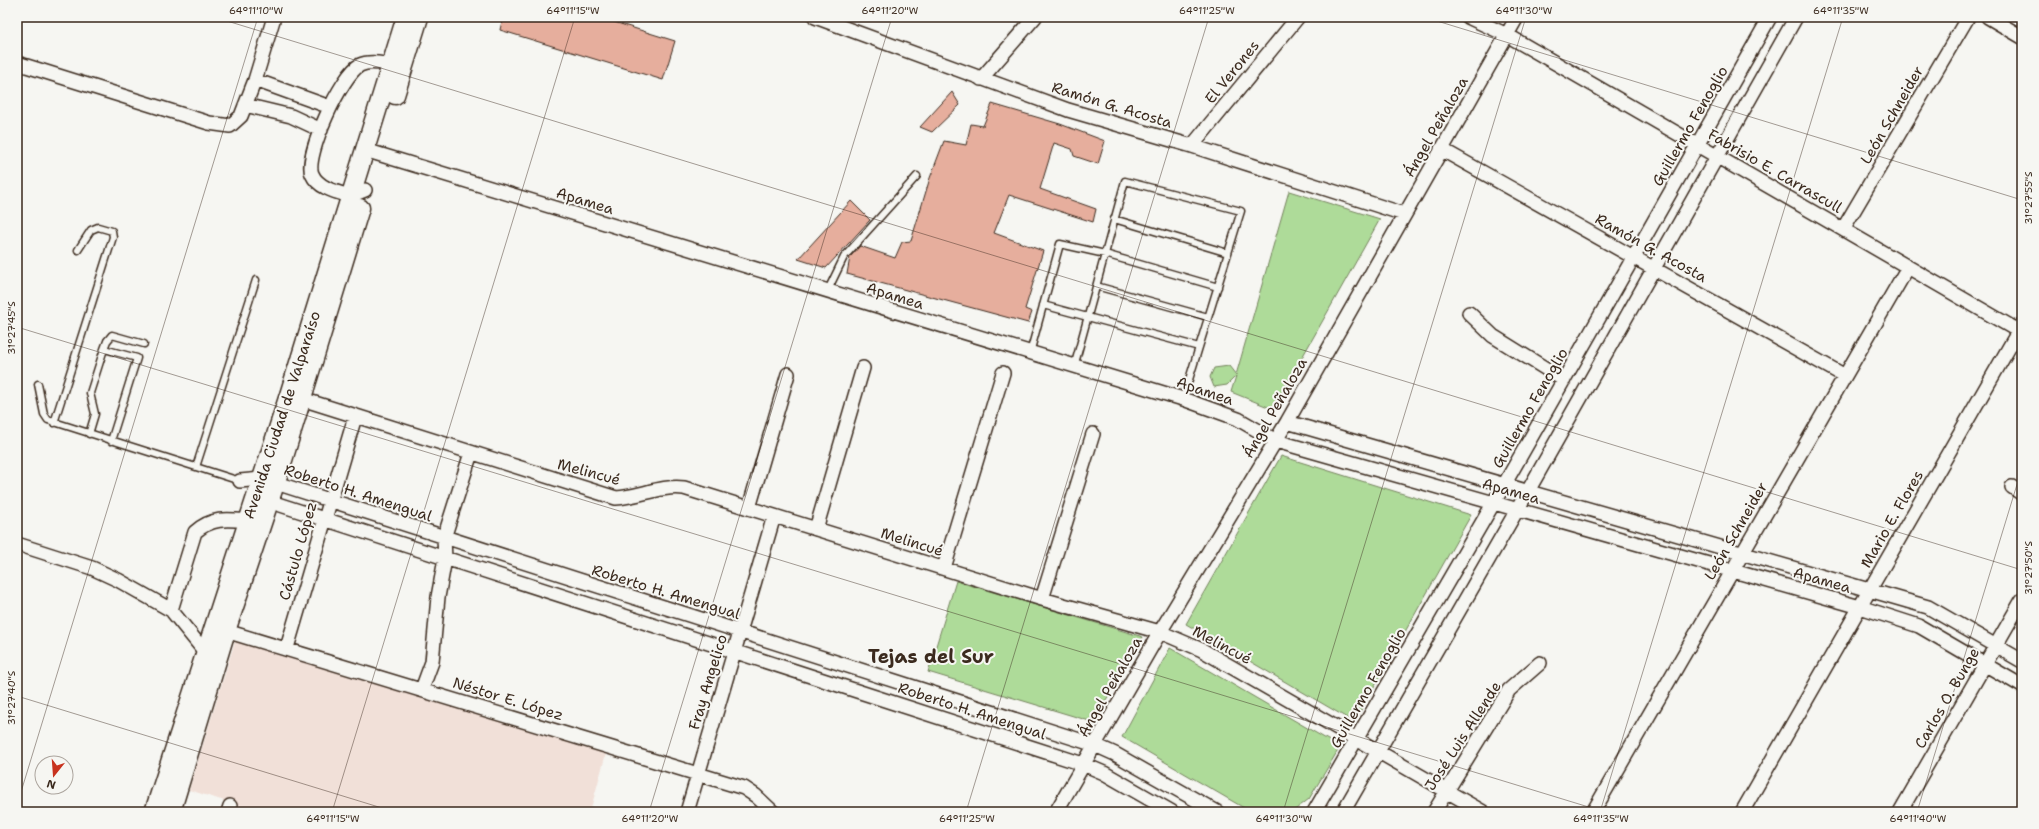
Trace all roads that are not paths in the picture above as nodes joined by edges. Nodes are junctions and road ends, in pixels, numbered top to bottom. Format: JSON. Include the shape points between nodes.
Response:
{"nodes":[{"id":1,"x":274,"y":17,"type":"edge"},
{"id":2,"x":406,"y":17,"type":"edge"},
{"id":3,"x":419,"y":17,"type":"edge"},
{"id":4,"x":815,"y":17,"type":"edge"},
{"id":5,"x":1035,"y":17,"type":"edge"},
{"id":6,"x":1298,"y":17,"type":"edge"},
{"id":7,"x":1468,"y":17,"type":"edge"},
{"id":8,"x":1517,"y":17,"type":"edge"},
{"id":9,"x":1770,"y":17,"type":"edge"},
{"id":10,"x":1796,"y":17,"type":"edge"},
{"id":11,"x":1968,"y":17,"type":"edge"},
{"id":12,"x":1988,"y":17,"type":"edge"},
{"id":13,"x":1507,"y":35,"type":"junction"},
{"id":14,"x":2022,"y":37,"type":"edge"},
{"id":15,"x":17,"y":63,"type":"edge"},
{"id":16,"x":397,"y":66,"type":"junction"},
{"id":17,"x":981,"y":79,"type":"junction"},
{"id":18,"x":255,"y":80,"type":"junction"},
{"id":19,"x":245,"y":105,"type":"junction"},
{"id":20,"x":330,"y":107,"type":"junction"},
{"id":21,"x":321,"y":130,"type":"junction"},
{"id":22,"x":1697,"y":145,"type":"junction"},
{"id":23,"x":1192,"y":146,"type":"junction"},
{"id":24,"x":1441,"y":149,"type":"junction"},
{"id":25,"x":371,"y":152,"type":"junction"},
{"id":26,"x":1717,"y":157,"type":"junction"},
{"id":27,"x":917,"y":176,"type":"dead end"},
{"id":28,"x":357,"y":193,"type":"junction"},
{"id":29,"x":1404,"y":214,"type":"junction"},
{"id":30,"x":1114,"y":219,"type":"junction"},
{"id":31,"x":1843,"y":229,"type":"junction"},
{"id":32,"x":78,"y":250,"type":"dead end"},
{"id":33,"x":1228,"y":253,"type":"junction"},
{"id":34,"x":1105,"y":254,"type":"junction"},
{"id":35,"x":1634,"y":257,"type":"junction"},
{"id":36,"x":1908,"y":267,"type":"junction"},
{"id":37,"x":1654,"y":268,"type":"junction"},
{"id":38,"x":256,"y":280,"type":"dead end"},
{"id":39,"x":1096,"y":286,"type":"junction"},
{"id":40,"x":1218,"y":287,"type":"junction"},
{"id":41,"x":827,"y":292,"type":"junction"},
{"id":42,"x":1043,"y":305,"type":"junction"},
{"id":43,"x":1469,"y":313,"type":"dead end"},
{"id":44,"x":1087,"y":317,"type":"junction"},
{"id":45,"x":1208,"y":317,"type":"junction"},
{"id":46,"x":2021,"y":330,"type":"edge"},
{"id":47,"x":144,"y":344,"type":"dead end"},
{"id":48,"x":1199,"y":347,"type":"junction"},
{"id":49,"x":104,"y":349,"type":"junction"},
{"id":50,"x":1030,"y":353,"type":"junction"},
{"id":51,"x":1074,"y":366,"type":"junction"},
{"id":52,"x":863,"y":368,"type":"dead end"},
{"id":53,"x":1003,"y":373,"type":"dead end"},
{"id":54,"x":788,"y":374,"type":"dead end"},
{"id":55,"x":1845,"y":376,"type":"junction"},
{"id":56,"x":1564,"y":380,"type":"junction"},
{"id":57,"x":38,"y":384,"type":"dead end"},
{"id":58,"x":1183,"y":399,"type":"junction"},
{"id":59,"x":302,"y":400,"type":"junction"},
{"id":60,"x":355,"y":417,"type":"junction"},
{"id":61,"x":1287,"y":422,"type":"junction"},
{"id":62,"x":54,"y":423,"type":"junction"},
{"id":63,"x":89,"y":434,"type":"junction"},
{"id":64,"x":1093,"y":434,"type":"dead end"},
{"id":65,"x":111,"y":441,"type":"junction"},
{"id":66,"x":1276,"y":441,"type":"junction"},
{"id":67,"x":471,"y":453,"type":"junction"},
{"id":68,"x":196,"y":467,"type":"junction"},
{"id":69,"x":240,"y":481,"type":"junction"},
{"id":70,"x":269,"y":481,"type":"junction"},
{"id":71,"x":1504,"y":485,"type":"junction"},
{"id":72,"x":1528,"y":491,"type":"junction"},
{"id":73,"x":263,"y":499,"type":"junction"},
{"id":74,"x":329,"y":500,"type":"junction"},
{"id":75,"x":1494,"y":503,"type":"junction"},
{"id":76,"x":749,"y":508,"type":"junction"},
{"id":77,"x":1517,"y":510,"type":"junction"},
{"id":78,"x":774,"y":516,"type":"junction"},
{"id":79,"x":324,"y":520,"type":"junction"},
{"id":80,"x":248,"y":521,"type":"junction"},
{"id":81,"x":816,"y":529,"type":"junction"},
{"id":82,"x":444,"y":538,"type":"junction"},
{"id":83,"x":17,"y":544,"type":"edge"},
{"id":84,"x":1741,"y":553,"type":"junction"},
{"id":85,"x":445,"y":559,"type":"junction"},
{"id":86,"x":944,"y":568,"type":"junction"},
{"id":87,"x":1731,"y":570,"type":"junction"},
{"id":88,"x":1870,"y":590,"type":"junction"},
{"id":89,"x":1042,"y":599,"type":"junction"},
{"id":90,"x":2022,"y":600,"type":"edge"},
{"id":91,"x":1860,"y":607,"type":"junction"},
{"id":92,"x":171,"y":610,"type":"junction"},
{"id":93,"x":226,"y":631,"type":"junction"},
{"id":94,"x":740,"y":632,"type":"junction"},
{"id":95,"x":1160,"y":632,"type":"junction"},
{"id":96,"x":1995,"y":646,"type":"junction"},
{"id":97,"x":287,"y":648,"type":"junction"},
{"id":98,"x":205,"y":652,"type":"junction"},
{"id":99,"x":734,"y":652,"type":"junction"},
{"id":100,"x":2022,"y":661,"type":"edge"},
{"id":101,"x":1540,"y":664,"type":"dead end"},
{"id":102,"x":1985,"y":664,"type":"junction"},
{"id":103,"x":2022,"y":686,"type":"edge"},
{"id":104,"x":422,"y":689,"type":"junction"},
{"id":105,"x":1357,"y":740,"type":"junction"},
{"id":106,"x":1095,"y":745,"type":"junction"},
{"id":107,"x":1378,"y":752,"type":"junction"},
{"id":108,"x":1083,"y":764,"type":"junction"},
{"id":109,"x":698,"y":773,"type":"junction"},
{"id":110,"x":1446,"y":791,"type":"junction"},
{"id":111,"x":154,"y":812,"type":"edge"},
{"id":112,"x":171,"y":812,"type":"edge"},
{"id":113,"x":686,"y":812,"type":"edge"},
{"id":114,"x":773,"y":812,"type":"edge"},
{"id":115,"x":1056,"y":812,"type":"edge"},
{"id":116,"x":1172,"y":812,"type":"edge"},
{"id":117,"x":1217,"y":812,"type":"edge"},
{"id":118,"x":1314,"y":812,"type":"edge"},
{"id":119,"x":1343,"y":812,"type":"edge"},
{"id":120,"x":1434,"y":812,"type":"edge"},
{"id":121,"x":1483,"y":812,"type":"edge"},
{"id":122,"x":1593,"y":812,"type":"edge"},
{"id":123,"x":1742,"y":812,"type":"edge"},
{"id":124,"x":1900,"y":812,"type":"edge"}],
"edges":[{"from":1,"to":18,"type":"street"},
{"from":2,"to":16,"type":"main road","name":"Avenida Ciudad de Valparaíso"},
{"from":3,"to":16,"type":"main road","name":"Avenida Ciudad de Valparaíso"},
{"from":4,"to":17,"type":"street","name":"Ramón G. Acosta"},
{"from":5,"to":17,"type":"street"},
{"from":6,"to":23,"type":"street","name":"El Verones"},
{"from":7,"to":13,"type":"street","name":"Fabrisio E. Carrascull"},
{"from":8,"to":13,"type":"street","name":"Ángel Peñaloza"},
{"from":9,"to":22,"type":"street","name":"Guillermo Fenoglio"},
{"from":10,"to":26,"type":"street"},
{"from":11,"to":31,"type":"street","name":"León Schneider"},
{"from":12,"to":14,"type":"street"},
{"from":13,"to":22,"type":"street","name":"Fabrisio E. Carrascull"},
{"from":13,"to":24,"type":"street","name":"Ángel Peñaloza"},
{"from":15,"to":19,"type":"street","via":[[209,123],[230,126],[241,116]]},
{"from":16,"to":20,"type":"street","via":[[370,63],[359,65],[348,77]]},
{"from":16,"to":25,"type":"main road","name":"Avenida Ciudad de Valparaíso"},
{"from":17,"to":23,"type":"street","name":"Ramón G. Acosta","via":[[1068,110]]},
{"from":18,"to":19,"type":"street"},
{"from":18,"to":20,"type":"street"},
{"from":19,"to":21,"type":"street","via":[[291,116]]},
{"from":20,"to":21,"type":"street"},
{"from":21,"to":28,"type":"street","via":[[310,161],[312,174],[328,188]]},
{"from":22,"to":26,"type":"street","name":"Fabrisio E. Carrascull"},
{"from":22,"to":35,"type":"street","name":"Guillermo Fenoglio"},
{"from":23,"to":29,"type":"street","name":"Ramón G. Acosta"},
{"from":24,"to":29,"type":"street","name":"Ángel Peñaloza"},
{"from":24,"to":35,"type":"street","name":"Ramón G. Acosta"},
{"from":25,"to":28,"type":"main road","name":"Avenida Ciudad de Valparaíso"},
{"from":25,"to":41,"type":"street","name":"Apamea"},
{"from":26,"to":31,"type":"street","name":"Fabrisio E. Carrascull"},
{"from":26,"to":37,"type":"street"},
{"from":27,"to":41,"type":"lane","via":[[844,257]]},
{"from":28,"to":59,"type":"main road","name":"Avenida Ciudad de Valparaíso"},
{"from":28,"to":70,"type":"main road","name":"Avenida Ciudad de Valparaíso"},
{"from":29,"to":61,"type":"street","name":"Ángel Peñaloza"},
{"from":30,"to":33,"type":"lane"},
{"from":30,"to":33,"type":"lane","via":[[1125,181],[1241,211]]},
{"from":30,"to":34,"type":"lane"},
{"from":31,"to":36,"type":"street","name":"Fabrisio E. Carrascull"},
{"from":32,"to":62,"type":"lane","via":[[91,230],[98,227],[112,231],[113,237]]},
{"from":33,"to":40,"type":"lane"},
{"from":34,"to":39,"type":"lane"},
{"from":34,"to":40,"type":"lane"},
{"from":34,"to":42,"type":"lane","via":[[1060,244]]},
{"from":35,"to":37,"type":"street","name":"Ramón G. Acosta"},
{"from":35,"to":56,"type":"street","name":"Guillermo Fenoglio"},
{"from":36,"to":46,"type":"street","name":"Fabrisio E. Carrascull"},
{"from":36,"to":55,"type":"street","name":"León Schneider"},
{"from":37,"to":55,"type":"street","name":"Ramón G. Acosta"},
{"from":37,"to":72,"type":"street"},
{"from":38,"to":68,"type":"lane"},
{"from":39,"to":44,"type":"lane"},
{"from":39,"to":45,"type":"lane"},
{"from":40,"to":45,"type":"lane"},
{"from":41,"to":50,"type":"street","name":"Apamea"},
{"from":42,"to":44,"type":"lane"},
{"from":42,"to":50,"type":"lane"},
{"from":43,"to":56,"type":"street","via":[[1493,336]]},
{"from":44,"to":48,"type":"lane"},
{"from":44,"to":51,"type":"lane"},
{"from":45,"to":48,"type":"lane"},
{"from":46,"to":88,"type":"street","name":"Mario E. Flores"},
{"from":47,"to":49,"type":"lane","via":[[112,335]]},
{"from":48,"to":58,"type":"lane"},
{"from":49,"to":63,"type":"lane","via":[[90,393],[95,414]]},
{"from":49,"to":65,"type":"lane","via":[[136,358]]},
{"from":50,"to":51,"type":"street","name":"Apamea"},
{"from":51,"to":58,"type":"street","name":"Apamea"},
{"from":52,"to":81,"type":"street"},
{"from":53,"to":86,"type":"street"},
{"from":54,"to":76,"type":"street"},
{"from":55,"to":84,"type":"street","name":"León Schneider"},
{"from":56,"to":71,"type":"street","name":"Guillermo Fenoglio"},
{"from":57,"to":62,"type":"lane","via":[[44,414]]},
{"from":58,"to":66,"type":"street","name":"Apamea","via":[[1238,419]]},
{"from":59,"to":60,"type":"street","name":"Melincué"},
{"from":59,"to":70,"type":"main road","name":"Avenida Ciudad de Valparaíso"},
{"from":60,"to":67,"type":"street","name":"Melincué"},
{"from":60,"to":74,"type":"street","name":"Cástulo López"},
{"from":61,"to":66,"type":"street","name":"Ángel Peñaloza"},
{"from":61,"to":71,"type":"street","name":"Apamea"},
{"from":62,"to":63,"type":"lane"},
{"from":63,"to":65,"type":"lane"},
{"from":64,"to":89,"type":"street"},
{"from":65,"to":68,"type":"lane"},
{"from":66,"to":75,"type":"street","name":"Apamea"},
{"from":66,"to":95,"type":"street","name":"Ángel Peñaloza"},
{"from":67,"to":76,"type":"street","name":"Melincué","via":[[616,498],[631,497],[671,486]]},
{"from":67,"to":82,"type":"street"},
{"from":68,"to":69,"type":"lane"},
{"from":69,"to":70,"type":"street","name":"Roberto H. Amengual"},
{"from":69,"to":73,"type":"street","name":"Roberto H. Amengual"},
{"from":70,"to":73,"type":"main road","name":"Avenida Ciudad de Valparaíso"},
{"from":70,"to":74,"type":"street","name":"Roberto H. Amengual"},
{"from":71,"to":72,"type":"street","name":"Apamea"},
{"from":71,"to":75,"type":"street","name":"Guillermo Fenoglio"},
{"from":72,"to":77,"type":"street"},
{"from":72,"to":84,"type":"street","name":"Apamea"},
{"from":73,"to":79,"type":"street","name":"Roberto H. Amengual"},
{"from":73,"to":80,"type":"main road","name":"Avenida Ciudad de Valparaíso"},
{"from":73,"to":93,"type":"main road","name":"Avenida Ciudad de Valparaíso"},
{"from":74,"to":79,"type":"street","name":"Cástulo López"},
{"from":74,"to":82,"type":"street","name":"Roberto H. Amengual"},
{"from":75,"to":77,"type":"street","name":"Apamea"},
{"from":75,"to":105,"type":"street","name":"Guillermo Fenoglio"},
{"from":76,"to":78,"type":"street","name":"Melincué"},
{"from":77,"to":87,"type":"street","name":"Apamea"},
{"from":77,"to":107,"type":"street"},
{"from":78,"to":81,"type":"street","name":"Melincué"},
{"from":78,"to":94,"type":"street","name":"Fray Angelico"},
{"from":79,"to":85,"type":"street","name":"Roberto H. Amengual"},
{"from":79,"to":97,"type":"street","name":"Cástulo López"},
{"from":80,"to":92,"type":"street","via":[[223,519],[204,524],[195,532]]},
{"from":80,"to":98,"type":"main road","name":"Avenida Ciudad de Valparaíso"},
{"from":81,"to":86,"type":"street","name":"Melincué"},
{"from":82,"to":85,"type":"street"},
{"from":82,"to":94,"type":"street","name":"Roberto H. Amengual"},
{"from":83,"to":92,"type":"street","via":[[92,568]]},
{"from":84,"to":87,"type":"street","name":"León Schneider"},
{"from":84,"to":88,"type":"street","name":"Apamea"},
{"from":85,"to":99,"type":"street","name":"Roberto H. Amengual"},
{"from":85,"to":104,"type":"street","via":[[438,597],[432,662]]},
{"from":86,"to":89,"type":"street","name":"Melincué"},
{"from":87,"to":91,"type":"street","name":"Apamea"},
{"from":87,"to":122,"type":"street","name":"León Schneider"},
{"from":88,"to":91,"type":"street","name":"Mario E. Flores"},
{"from":88,"to":96,"type":"street","name":"Apamea","via":[[1928,607]]},
{"from":89,"to":95,"type":"street","name":"Melincué"},
{"from":90,"to":96,"type":"street","name":"Carlos O. Bunge"},
{"from":91,"to":102,"type":"street","name":"Apamea","via":[[1919,626]]},
{"from":91,"to":123,"type":"street","name":"Mario E. Flores"},
{"from":92,"to":98,"type":"street"},
{"from":93,"to":97,"type":"street","name":"Néstor E. López"},
{"from":93,"to":112,"type":"main road","name":"Avenida Ciudad de Valparaíso"},
{"from":94,"to":99,"type":"street","name":"Fray Angelico"},
{"from":94,"to":106,"type":"street","name":"Roberto H. Amengual"},
{"from":95,"to":105,"type":"street","name":"Melincué","via":[[1202,650]]},
{"from":95,"to":106,"type":"street","name":"Ángel Peñaloza"},
{"from":96,"to":100,"type":"street","name":"Apamea"},
{"from":96,"to":102,"type":"street","name":"Carlos O. Bunge"},
{"from":97,"to":104,"type":"street","name":"Néstor E. López"},
{"from":98,"to":111,"type":"main road","name":"Avenida Ciudad de Valparaíso"},
{"from":99,"to":108,"type":"street","name":"Roberto H. Amengual"},
{"from":99,"to":109,"type":"street","name":"Fray Angelico"},
{"from":101,"to":110,"type":"street","name":"José Luis Allende","via":[[1509,690]]},
{"from":102,"to":103,"type":"street","name":"Apamea"},
{"from":102,"to":124,"type":"street","name":"Carlos O. Bunge"},
{"from":104,"to":109,"type":"street","name":"Néstor E. López"},
{"from":105,"to":107,"type":"street","name":"Melincué"},
{"from":105,"to":118,"type":"street","name":"Guillermo Fenoglio"},
{"from":106,"to":108,"type":"street","name":"Ángel Peñaloza"},
{"from":106,"to":117,"type":"street","name":"Roberto H. Amengual"},
{"from":107,"to":110,"type":"street","name":"Melincué"},
{"from":107,"to":119,"type":"street"},
{"from":108,"to":115,"type":"street","name":"Ángel Peñaloza"},
{"from":108,"to":116,"type":"street","name":"Roberto H. Amengual","via":[[1104,773]]},
{"from":109,"to":113,"type":"street","name":"Fray Angelico"},
{"from":109,"to":114,"type":"street","name":"Néstor E. López","via":[[744,788]]},
{"from":110,"to":120,"type":"street","name":"José Luis Allende"},
{"from":110,"to":121,"type":"street","name":"Melincué"}]}
